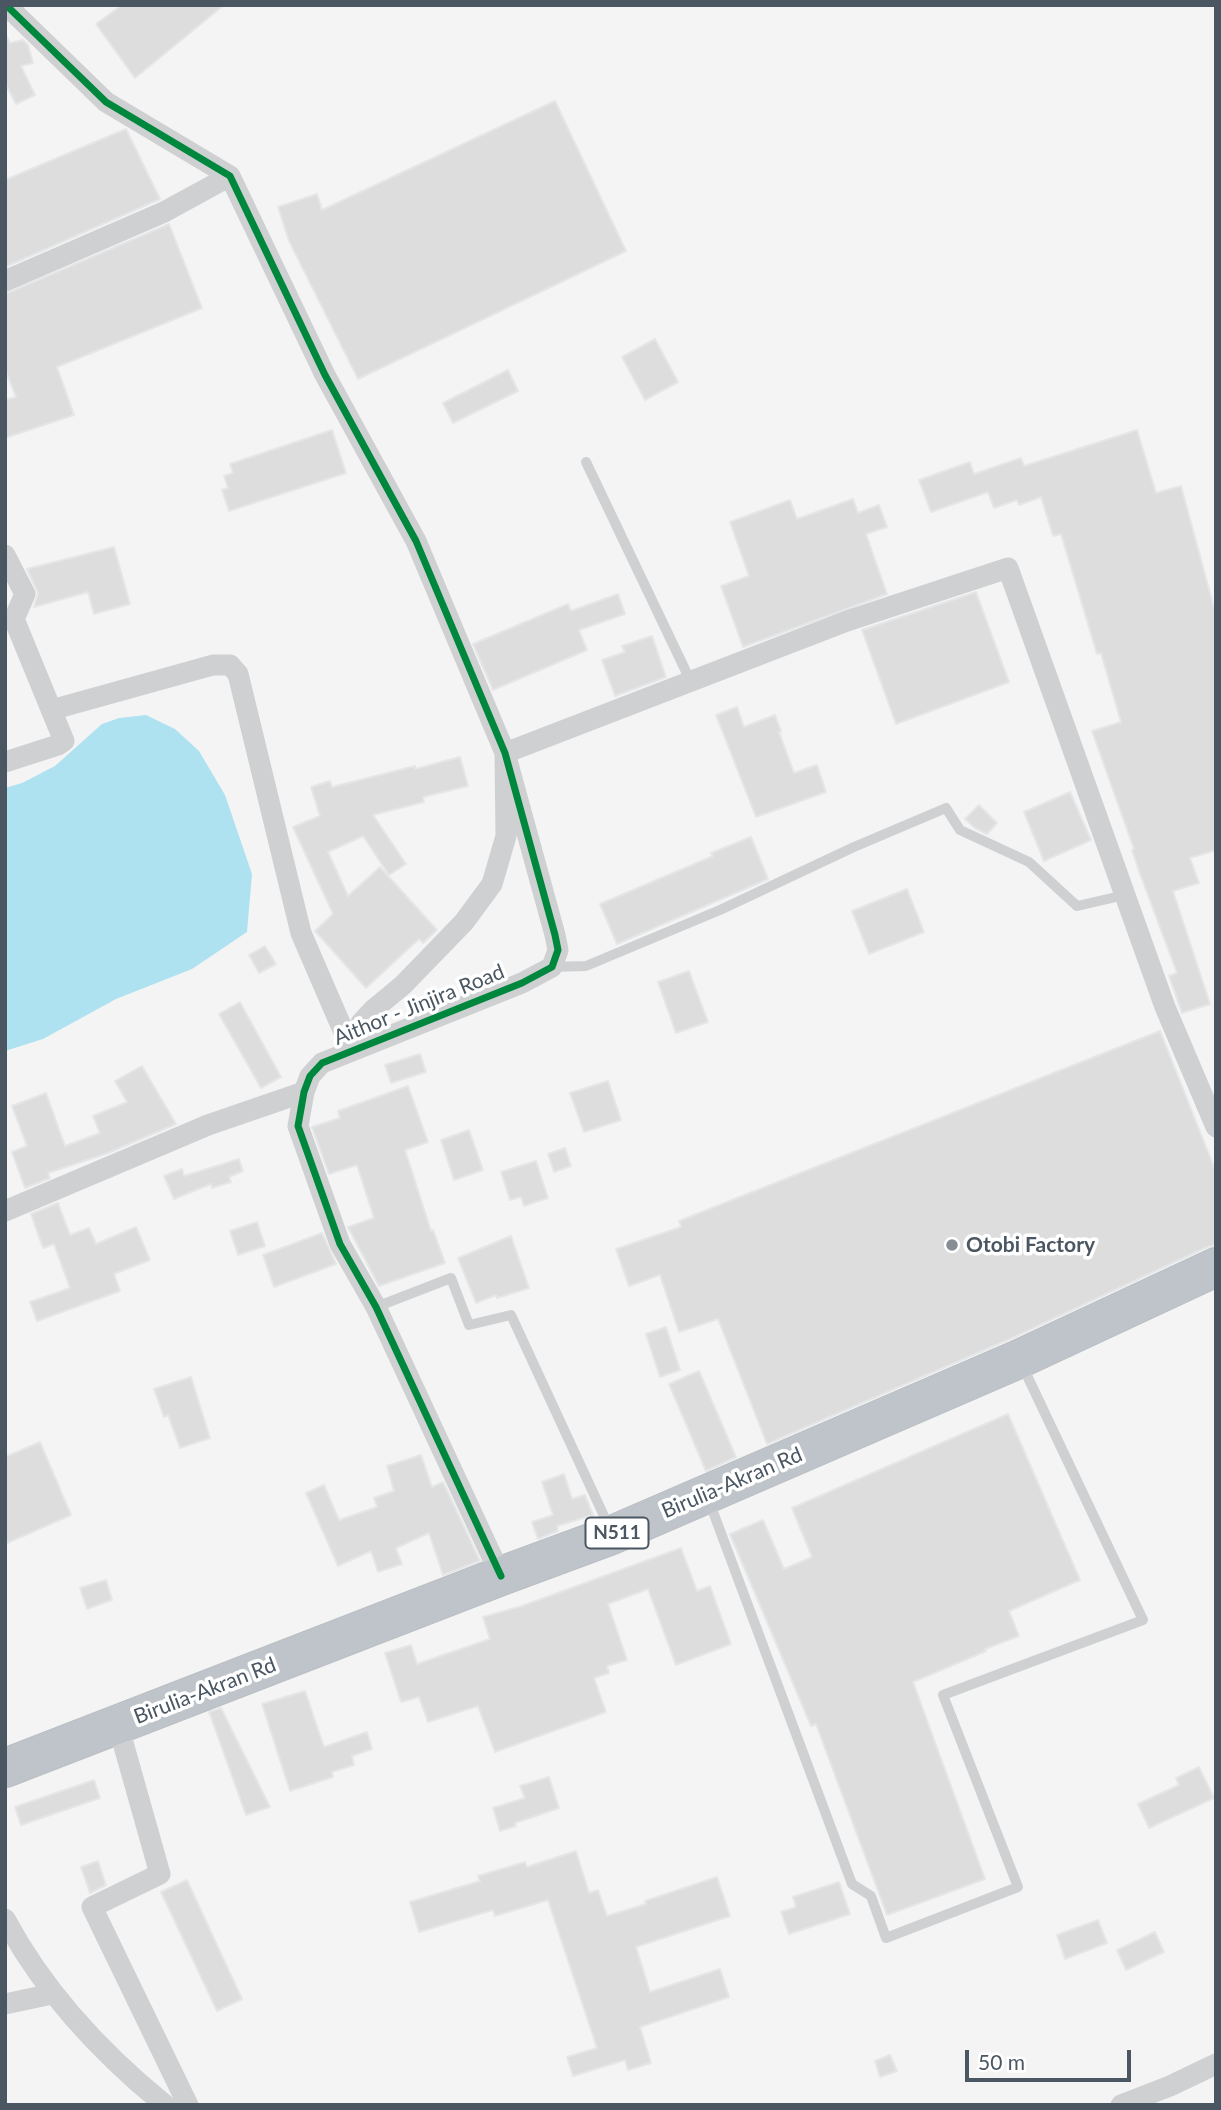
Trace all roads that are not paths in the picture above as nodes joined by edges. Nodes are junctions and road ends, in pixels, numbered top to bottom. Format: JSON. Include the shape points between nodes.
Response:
{"nodes":[{"id":1,"x":6,"y":5,"type":"edge"},
{"id":2,"x":230,"y":176,"type":"junction"},
{"id":3,"x":5,"y":281,"type":"edge"},
{"id":4,"x":586,"y":462,"type":"dead end"},
{"id":5,"x":5,"y":555,"type":"edge"},
{"id":6,"x":691,"y":682,"type":"junction"},
{"id":7,"x":51,"y":710,"type":"junction"},
{"id":8,"x":505,"y":753,"type":"junction"},
{"id":9,"x":5,"y":762,"type":"edge"},
{"id":10,"x":1125,"y":895,"type":"junction"},
{"id":11,"x":552,"y":967,"type":"junction"},
{"id":12,"x":352,"y":1051,"type":"junction"},
{"id":13,"x":304,"y":1092,"type":"junction"},
{"id":14,"x":1216,"y":1127,"type":"edge"},
{"id":15,"x":5,"y":1211,"type":"edge"},
{"id":16,"x":1216,"y":1267,"type":"edge"},
{"id":17,"x":376,"y":1307,"type":"junction"},
{"id":18,"x":1019,"y":1359,"type":"junction"},
{"id":19,"x":707,"y":1495,"type":"junction"},
{"id":20,"x":612,"y":1535,"type":"junction"},
{"id":21,"x":500,"y":1576,"type":"junction"},
{"id":22,"x":118,"y":1725,"type":"junction"},
{"id":23,"x":5,"y":1768,"type":"edge"},
{"id":24,"x":5,"y":1919,"type":"edge"},
{"id":25,"x":52,"y":1994,"type":"junction"},
{"id":26,"x":5,"y":2004,"type":"edge"},
{"id":27,"x":1216,"y":2064,"type":"edge"},
{"id":28,"x":165,"y":2105,"type":"edge"},
{"id":29,"x":188,"y":2105,"type":"edge"},
{"id":30,"x":1121,"y":2105,"type":"edge"}],
"edges":[{"from":1,"to":2,"type":"street","via":[[106,102]]},
{"from":2,"to":3,"type":"street","via":[[164,212]]},
{"from":2,"to":8,"type":"street","via":[[325,375],[416,541]]},
{"from":4,"to":6,"type":"lane"},
{"from":5,"to":7,"type":"street","via":[[25,594],[14,619]]},
{"from":6,"to":8,"type":"street"},
{"from":6,"to":10,"type":"street","via":[[847,621],[1007,568]]},
{"from":7,"to":9,"type":"street","via":[[64,741]]},
{"from":7,"to":12,"type":"street","via":[[212,665],[230,665],[238,674],[301,933]]},
{"from":8,"to":11,"type":"street","via":[[555,935],[558,950]]},
{"from":8,"to":12,"type":"street","via":[[506,836],[492,884],[464,922],[361,1023]]},
{"from":10,"to":11,"type":"lane","via":[[1077,906],[1029,862],[960,830],[946,808],[586,966]]},
{"from":10,"to":14,"type":"street"},
{"from":11,"to":12,"type":"street","name":"Aithor - Jinjira Road"},
{"from":12,"to":13,"type":"street","name":"Aithor - Jinjira Road","via":[[322,1063]]},
{"from":13,"to":15,"type":"street","via":[[208,1125]]},
{"from":13,"to":17,"type":"street","name":"Aithor - Jinjira Road","via":[[299,1126],[340,1244]]},
{"from":16,"to":18,"type":"highway","name":"Birulia-Akran Rd","number":"N511"},
{"from":17,"to":20,"type":"lane","via":[[451,1278],[469,1325],[511,1315]]},
{"from":17,"to":21,"type":"street","name":"Aithor - Jinjira Road"},
{"from":18,"to":19,"type":"highway","name":"Birulia-Akran Rd","number":"N511"},
{"from":18,"to":19,"type":"lane","via":[[1143,1620],[943,1695],[1018,1887],[886,1938],[871,1896],[852,1884]]},
{"from":19,"to":20,"type":"highway","name":"Birulia-Akran Rd","number":"N511"},
{"from":20,"to":21,"type":"highway","name":"Birulia-Akran Rd","number":"N511"},
{"from":21,"to":22,"type":"highway","name":"Birulia-Akran Rd","number":"N511"},
{"from":22,"to":23,"type":"highway","name":"Birulia-Akran Rd","number":"N511"},
{"from":22,"to":29,"type":"street","via":[[160,1874],[92,1907]]},
{"from":24,"to":25,"type":"street"},
{"from":25,"to":26,"type":"street"},
{"from":25,"to":28,"type":"street"},
{"from":27,"to":30,"type":"street"}]}
